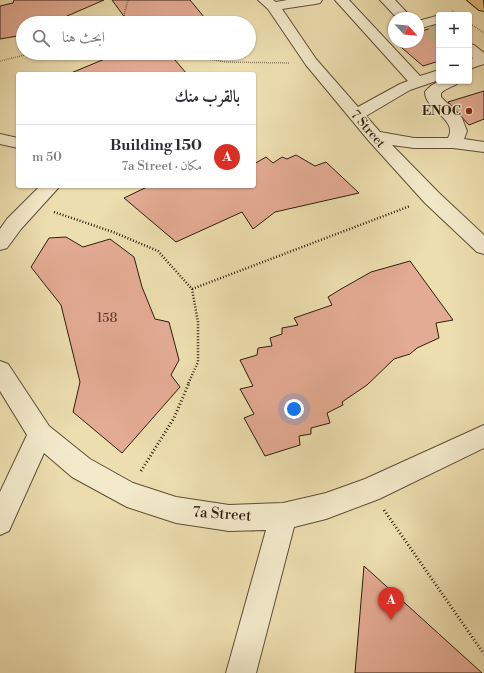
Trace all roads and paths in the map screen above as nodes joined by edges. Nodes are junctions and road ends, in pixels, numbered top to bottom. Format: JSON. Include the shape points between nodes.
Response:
{"nodes":[{"id":1,"x":128,"y":0,"type":"edge"},
{"id":2,"x":315,"y":0,"type":"edge"},
{"id":3,"x":342,"y":0,"type":"edge"},
{"id":4,"x":387,"y":0,"type":"edge"},
{"id":5,"x":474,"y":0,"type":"edge"},
{"id":6,"x":269,"y":3,"type":"edge"},
{"id":7,"x":292,"y":4,"type":"junction"},
{"id":8,"x":484,"y":7,"type":"edge"},
{"id":9,"x":399,"y":12,"type":"edge"},
{"id":10,"x":314,"y":14,"type":"dead end"},
{"id":11,"x":125,"y":16,"type":"edge"},
{"id":12,"x":472,"y":25,"type":"edge"},
{"id":13,"x":484,"y":33,"type":"edge"},
{"id":14,"x":472,"y":36,"type":"edge"},
{"id":15,"x":484,"y":46,"type":"edge"},
{"id":16,"x":472,"y":50,"type":"edge"},
{"id":17,"x":16,"y":57,"type":"edge"},
{"id":18,"x":214,"y":60,"type":"edge"},
{"id":19,"x":0,"y":61,"type":"edge"},
{"id":20,"x":311,"y":62,"type":"junction"},
{"id":21,"x":472,"y":64,"type":"edge"},
{"id":22,"x":484,"y":71,"type":"edge"},
{"id":23,"x":472,"y":75,"type":"edge"},
{"id":24,"x":436,"y":76,"type":"edge"},
{"id":25,"x":416,"y":82,"type":"junction"},
{"id":26,"x":445,"y":84,"type":"edge"},
{"id":27,"x":356,"y":114,"type":"junction"},
{"id":28,"x":374,"y":137,"type":"junction"},
{"id":29,"x":0,"y":138,"type":"edge"},
{"id":30,"x":16,"y":142,"type":"edge"},
{"id":31,"x":453,"y":143,"type":"junction"},
{"id":32,"x":484,"y":147,"type":"edge"},
{"id":33,"x":49,"y":188,"type":"edge"},
{"id":34,"x":432,"y":198,"type":"junction"},
{"id":35,"x":32,"y":204,"type":"junction"},
{"id":36,"x":0,"y":243,"type":"edge"},
{"id":37,"x":484,"y":247,"type":"edge"},
{"id":38,"x":192,"y":289,"type":"junction"},
{"id":39,"x":0,"y":371,"type":"edge"},
{"id":40,"x":40,"y":434,"type":"junction"},
{"id":41,"x":484,"y":436,"type":"edge"},
{"id":42,"x":370,"y":490,"type":"junction"},
{"id":43,"x":127,"y":494,"type":"junction"},
{"id":44,"x":283,"y":516,"type":"junction"},
{"id":45,"x":0,"y":522,"type":"edge"},
{"id":46,"x":484,"y":654,"type":"edge"},
{"id":47,"x":241,"y":673,"type":"edge"}],
"edges":[{"from":1,"to":11,"type":"path"},
{"from":2,"to":7,"type":"street"},
{"from":3,"to":25,"type":"street","via":[[383,36]]},
{"from":4,"to":9,"type":"street"},
{"from":5,"to":8,"type":"main road"},
{"from":6,"to":7,"type":"street"},
{"from":6,"to":20,"type":"street","name":"7 Street"},
{"from":7,"to":10,"type":"street"},
{"from":12,"to":13,"type":"path"},
{"from":14,"to":15,"type":"street"},
{"from":16,"to":21,"type":"street","via":[[480,60]]},
{"from":17,"to":19,"type":"path"},
{"from":18,"to":20,"type":"path"},
{"from":20,"to":27,"type":"street","name":"7 Street"},
{"from":22,"to":23,"type":"street"},
{"from":24,"to":25,"type":"street"},
{"from":25,"to":27,"type":"street"},
{"from":26,"to":31,"type":"street","via":[[435,88],[434,100],[458,124],[460,131]]},
{"from":27,"to":28,"type":"street","name":"7 Street"},
{"from":28,"to":31,"type":"street","via":[[414,144]]},
{"from":28,"to":34,"type":"street","name":"7 Street"},
{"from":29,"to":30,"type":"street"},
{"from":31,"to":32,"type":"street"},
{"from":33,"to":35,"type":"street"},
{"from":34,"to":37,"type":"street","name":"7 Street"},
{"from":34,"to":38,"type":"path"},
{"from":35,"to":36,"type":"street"},
{"from":35,"to":38,"type":"path","via":[[113,232],[158,251]]},
{"from":38,"to":43,"type":"path","via":[[198,322],[198,362],[174,418]]},
{"from":39,"to":40,"type":"street","name":"7a Street"},
{"from":40,"to":43,"type":"street","name":"7a Street","via":[[81,468]]},
{"from":40,"to":45,"type":"street"},
{"from":41,"to":42,"type":"street","name":"7a Street"},
{"from":42,"to":44,"type":"street","name":"7a Street","via":[[326,506]]},
{"from":42,"to":46,"type":"path"},
{"from":43,"to":44,"type":"street","name":"7a Street","via":[[176,510],[222,517]]},
{"from":44,"to":47,"type":"street"}]}
